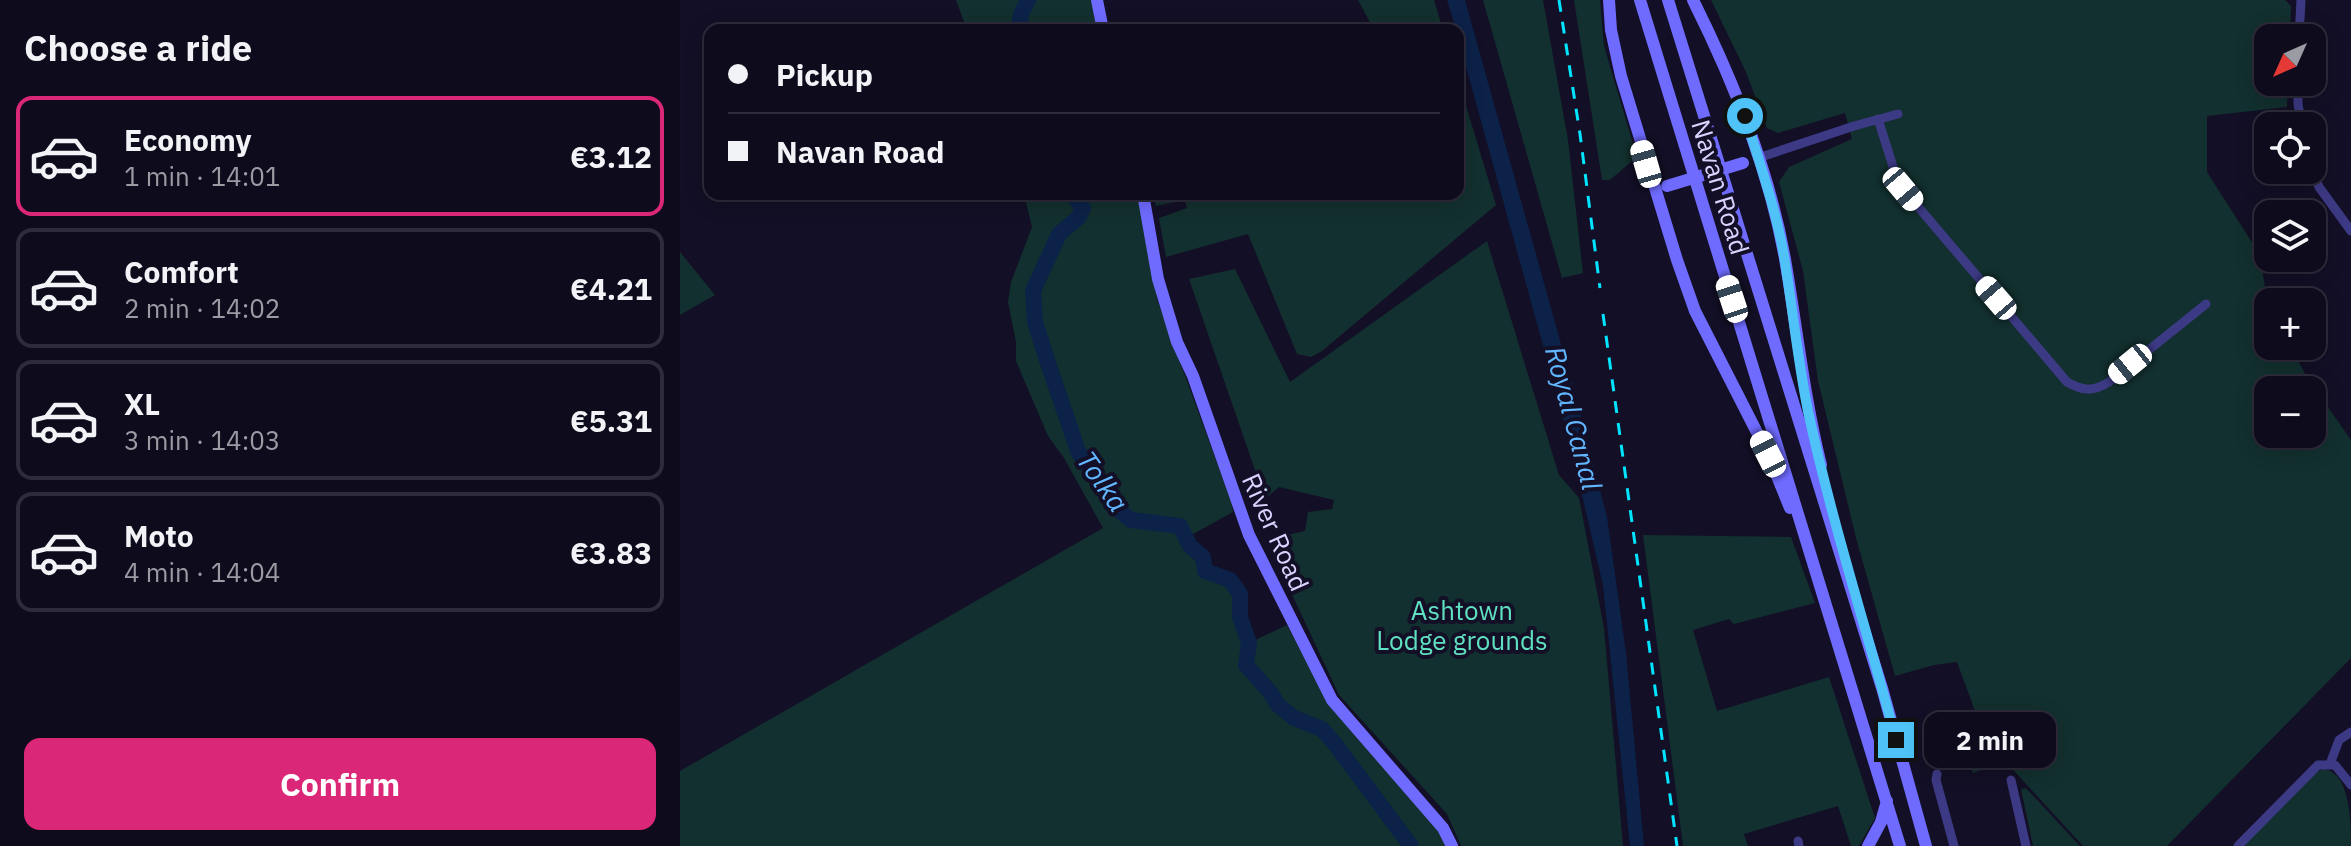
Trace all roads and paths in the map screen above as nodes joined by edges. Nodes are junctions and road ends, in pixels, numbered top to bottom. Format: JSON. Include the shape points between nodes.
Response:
{"nodes":[{"id":1,"x":1097,"y":0,"type":"edge"},
{"id":2,"x":1609,"y":0,"type":"edge"},
{"id":3,"x":1640,"y":0,"type":"edge"},
{"id":4,"x":1668,"y":0,"type":"edge"},
{"id":5,"x":1693,"y":0,"type":"edge"},
{"id":6,"x":2301,"y":0,"type":"edge"},
{"id":7,"x":1102,"y":24,"type":"edge"},
{"id":8,"x":2300,"y":24,"type":"edge"},
{"id":9,"x":1898,"y":114,"type":"dead end"},
{"id":10,"x":1878,"y":119,"type":"junction"},
{"id":11,"x":1758,"y":158,"type":"junction"},
{"id":12,"x":2318,"y":184,"type":"edge"},
{"id":13,"x":1660,"y":188,"type":"junction"},
{"id":14,"x":1144,"y":200,"type":"edge"},
{"id":15,"x":2351,"y":231,"type":"edge"},
{"id":16,"x":2206,"y":304,"type":"dead end"},
{"id":17,"x":1820,"y":582,"type":"junction"},
{"id":18,"x":1854,"y":596,"type":"junction"},
{"id":19,"x":2351,"y":732,"type":"edge"},
{"id":20,"x":2330,"y":764,"type":"junction"},
{"id":21,"x":1937,"y":774,"type":"dead end"},
{"id":22,"x":2011,"y":780,"type":"dead end"},
{"id":23,"x":2351,"y":785,"type":"edge"},
{"id":24,"x":1888,"y":799,"type":"junction"},
{"id":25,"x":1883,"y":845,"type":"edge"},
{"id":26,"x":1452,"y":846,"type":"edge"},
{"id":27,"x":1868,"y":846,"type":"edge"},
{"id":28,"x":1875,"y":846,"type":"edge"},
{"id":29,"x":1900,"y":846,"type":"edge"},
{"id":30,"x":1926,"y":846,"type":"edge"},
{"id":31,"x":1954,"y":846,"type":"edge"},
{"id":32,"x":2026,"y":846,"type":"edge"},
{"id":33,"x":2238,"y":846,"type":"edge"}],
"edges":[{"from":1,"to":7,"type":"main road"},
{"from":2,"to":13,"type":"main road","via":[[1621,76]]},
{"from":3,"to":17,"type":"main road","name":"Navan Road"},
{"from":4,"to":18,"type":"main road","name":"Navan Road"},
{"from":5,"to":11,"type":"main road","via":[[1732,83]]},
{"from":6,"to":8,"type":"street"},
{"from":9,"to":10,"type":"street"},
{"from":10,"to":11,"type":"street"},
{"from":10,"to":16,"type":"street","via":[[1903,189],[2067,382],[2079,389],[2109,382]]},
{"from":11,"to":13,"type":"main road","bridge":true},
{"from":11,"to":18,"type":"main road","via":[[1785,260],[1808,410]]},
{"from":12,"to":15,"type":"street"},
{"from":13,"to":17,"type":"main road","via":[[1695,311],[1768,454]]},
{"from":14,"to":26,"type":"main road","name":"River Road","via":[[1173,331],[1249,535],[1332,700],[1443,828]]},
{"from":17,"to":24,"type":"main road","name":"Navan Road"},
{"from":18,"to":30,"type":"main road","name":"Navan Road"},
{"from":19,"to":20,"type":"street","via":[[2339,740]]},
{"from":20,"to":23,"type":"street"},
{"from":20,"to":33,"type":"street","via":[[2318,765]]},
{"from":21,"to":31,"type":"street"},
{"from":22,"to":32,"type":"street"},
{"from":24,"to":27,"type":"main road"},
{"from":24,"to":29,"type":"main road","name":"Navan Road"},
{"from":25,"to":28,"type":"main road"}]}
